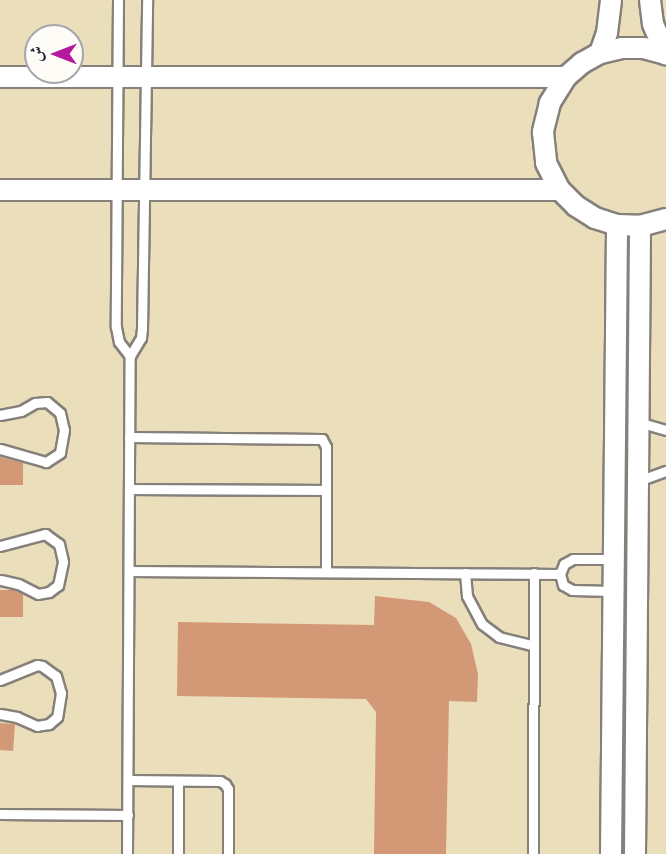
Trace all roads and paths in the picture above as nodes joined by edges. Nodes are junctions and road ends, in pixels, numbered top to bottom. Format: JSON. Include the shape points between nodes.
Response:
{"nodes":[{"id":1,"x":118,"y":0,"type":"edge"},
{"id":2,"x":147,"y":0,"type":"edge"},
{"id":3,"x":611,"y":0,"type":"edge"},
{"id":4,"x":650,"y":0,"type":"edge"},
{"id":5,"x":600,"y":53,"type":"junction"},
{"id":6,"x":666,"y":54,"type":"edge"},
{"id":7,"x":118,"y":76,"type":"junction"},
{"id":8,"x":0,"y":77,"type":"edge"},
{"id":9,"x":145,"y":77,"type":"junction"},
{"id":10,"x":566,"y":77,"type":"junction"},
{"id":11,"x":117,"y":189,"type":"junction"},
{"id":12,"x":143,"y":189,"type":"junction"},
{"id":13,"x":0,"y":190,"type":"edge"},
{"id":14,"x":560,"y":190,"type":"junction"},
{"id":15,"x":666,"y":219,"type":"edge"},
{"id":16,"x":617,"y":225,"type":"junction"},
{"id":17,"x":640,"y":226,"type":"junction"},
{"id":18,"x":130,"y":356,"type":"junction"},
{"id":19,"x":0,"y":415,"type":"edge"},
{"id":20,"x":638,"y":422,"type":"junction"},
{"id":21,"x":666,"y":430,"type":"edge"},
{"id":22,"x":129,"y":437,"type":"junction"},
{"id":23,"x":0,"y":449,"type":"edge"},
{"id":24,"x":666,"y":471,"type":"edge"},
{"id":25,"x":638,"y":481,"type":"junction"},
{"id":26,"x":129,"y":489,"type":"junction"},
{"id":27,"x":326,"y":490,"type":"junction"},
{"id":28,"x":0,"y":546,"type":"edge"},
{"id":29,"x":614,"y":560,"type":"junction"},
{"id":30,"x":129,"y":571,"type":"junction"},
{"id":31,"x":326,"y":571,"type":"junction"},
{"id":32,"x":465,"y":573,"type":"junction"},
{"id":33,"x":534,"y":573,"type":"junction"},
{"id":34,"x":560,"y":573,"type":"junction"},
{"id":35,"x":0,"y":580,"type":"edge"},
{"id":36,"x":613,"y":591,"type":"junction"},
{"id":37,"x":534,"y":646,"type":"junction"},
{"id":38,"x":0,"y":680,"type":"edge"},
{"id":39,"x":0,"y":714,"type":"edge"},
{"id":40,"x":128,"y":780,"type":"junction"},
{"id":41,"x":178,"y":781,"type":"junction"},
{"id":42,"x":0,"y":814,"type":"edge"},
{"id":43,"x":128,"y":815,"type":"junction"},
{"id":44,"x":127,"y":854,"type":"edge"},
{"id":45,"x":178,"y":854,"type":"edge"},
{"id":46,"x":228,"y":854,"type":"edge"},
{"id":47,"x":533,"y":854,"type":"edge"},
{"id":48,"x":611,"y":854,"type":"edge"},
{"id":49,"x":635,"y":854,"type":"edge"}],
"edges":[{"from":1,"to":7,"type":"lane"},
{"from":2,"to":9,"type":"lane"},
{"from":3,"to":5,"type":"street"},
{"from":4,"to":6,"type":"street","via":[[653,24]]},
{"from":5,"to":6,"type":"street","via":[[644,48]]},
{"from":5,"to":10,"type":"street"},
{"from":7,"to":8,"type":"street"},
{"from":7,"to":9,"type":"street"},
{"from":7,"to":11,"type":"lane"},
{"from":9,"to":10,"type":"street"},
{"from":9,"to":12,"type":"lane"},
{"from":10,"to":14,"type":"street","via":[[549,103],[543,132],[546,163]]},
{"from":11,"to":12,"type":"street"},
{"from":11,"to":13,"type":"street"},
{"from":11,"to":18,"type":"lane","via":[[116,327],[119,342]]},
{"from":12,"to":14,"type":"street"},
{"from":12,"to":18,"type":"lane","via":[[142,329]]},
{"from":14,"to":16,"type":"street","via":[[595,218]]},
{"from":15,"to":17,"type":"street"},
{"from":16,"to":17,"type":"street"},
{"from":16,"to":29,"type":"street"},
{"from":17,"to":20,"type":"street"},
{"from":18,"to":22,"type":"lane"},
{"from":19,"to":23,"type":"lane","via":[[47,402],[60,413],[64,430],[60,453],[46,462]]},
{"from":20,"to":21,"type":"lane"},
{"from":20,"to":25,"type":"street"},
{"from":22,"to":26,"type":"lane"},
{"from":22,"to":27,"type":"lane","via":[[322,439],[326,447]]},
{"from":24,"to":25,"type":"lane"},
{"from":25,"to":49,"type":"street"},
{"from":26,"to":27,"type":"lane"},
{"from":26,"to":30,"type":"lane"},
{"from":27,"to":31,"type":"lane"},
{"from":28,"to":35,"type":"lane","via":[[45,534],[59,544],[63,562],[58,585],[49,592],[38,594]]},
{"from":29,"to":34,"type":"lane","via":[[573,559],[564,564]]},
{"from":29,"to":36,"type":"street"},
{"from":30,"to":31,"type":"lane"},
{"from":30,"to":40,"type":"lane"},
{"from":31,"to":32,"type":"lane"},
{"from":32,"to":33,"type":"lane"},
{"from":32,"to":37,"type":"lane","via":[[467,596],[482,624],[499,637]]},
{"from":33,"to":34,"type":"lane"},
{"from":33,"to":37,"type":"lane"},
{"from":34,"to":36,"type":"lane","via":[[563,585],[572,590]]},
{"from":36,"to":48,"type":"street"},
{"from":37,"to":47,"type":"lane"},
{"from":38,"to":39,"type":"lane","via":[[42,666],[56,676],[61,693],[59,711],[49,724],[38,726]]},
{"from":40,"to":41,"type":"lane"},
{"from":40,"to":43,"type":"lane"},
{"from":41,"to":45,"type":"lane"},
{"from":41,"to":46,"type":"lane","via":[[225,784]]},
{"from":42,"to":43,"type":"lane"},
{"from":43,"to":44,"type":"lane"}]}
